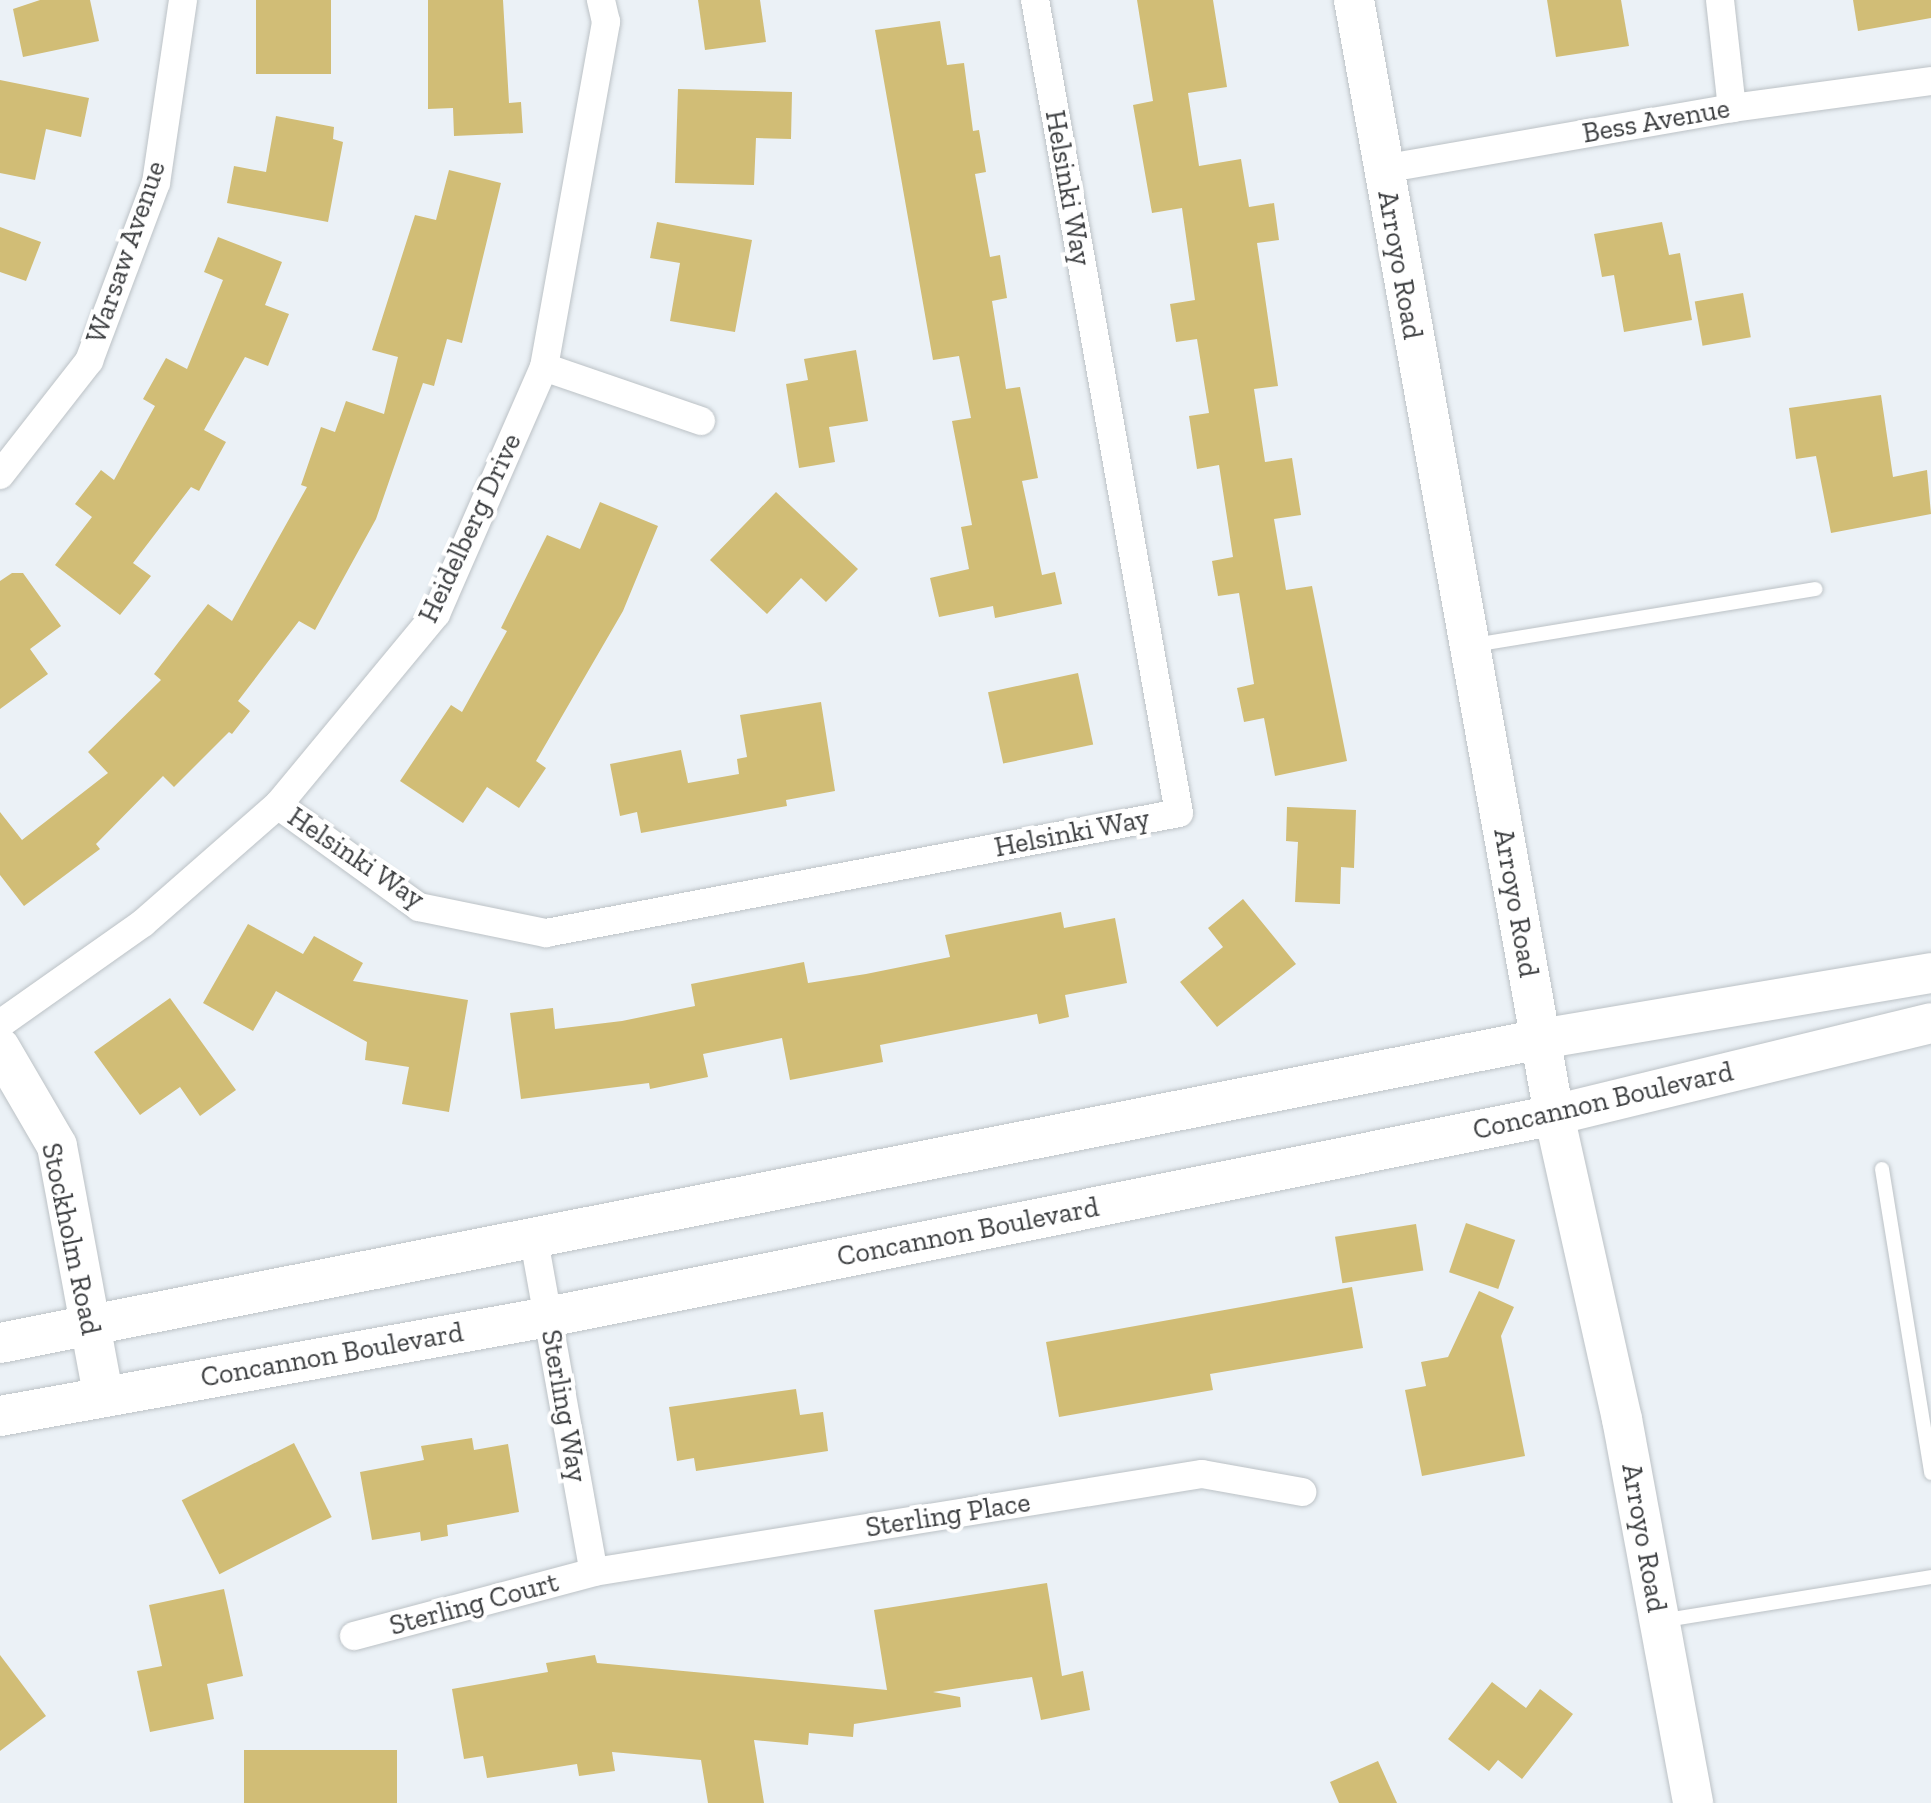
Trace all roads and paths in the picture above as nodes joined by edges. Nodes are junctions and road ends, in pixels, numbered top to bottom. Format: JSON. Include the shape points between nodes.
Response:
{"nodes":[{"id":1,"x":183,"y":0,"type":"edge"},
{"id":2,"x":601,"y":0,"type":"edge"},
{"id":3,"x":1035,"y":0,"type":"edge"},
{"id":4,"x":1354,"y":0,"type":"edge"},
{"id":5,"x":1720,"y":0,"type":"edge"},
{"id":6,"x":1931,"y":81,"type":"edge"},
{"id":7,"x":1732,"y":108,"type":"junction"},
{"id":8,"x":1383,"y":169,"type":"junction"},
{"id":9,"x":544,"y":367,"type":"junction"},
{"id":10,"x":701,"y":421,"type":"dead end"},
{"id":11,"x":0,"y":475,"type":"edge"},
{"id":12,"x":1815,"y":589,"type":"dead end"},
{"id":13,"x":1469,"y":646,"type":"junction"},
{"id":14,"x":278,"y":805,"type":"junction"},
{"id":15,"x":1931,"y":973,"type":"edge"},
{"id":16,"x":1931,"y":1023,"type":"edge"},
{"id":17,"x":0,"y":1024,"type":"edge"},
{"id":18,"x":1541,"y":1039,"type":"junction"},
{"id":19,"x":0,"y":1048,"type":"edge"},
{"id":20,"x":1554,"y":1115,"type":"junction"},
{"id":21,"x":1882,"y":1169,"type":"dead end"},
{"id":22,"x":534,"y":1240,"type":"junction"},
{"id":23,"x":548,"y":1317,"type":"junction"},
{"id":24,"x":90,"y":1325,"type":"junction"},
{"id":25,"x":0,"y":1343,"type":"edge"},
{"id":26,"x":103,"y":1395,"type":"junction"},
{"id":27,"x":0,"y":1416,"type":"edge"},
{"id":28,"x":1931,"y":1473,"type":"edge"},
{"id":29,"x":1302,"y":1492,"type":"dead end"},
{"id":30,"x":594,"y":1572,"type":"junction"},
{"id":31,"x":1931,"y":1577,"type":"edge"},
{"id":32,"x":1659,"y":1621,"type":"junction"},
{"id":33,"x":354,"y":1636,"type":"dead end"},
{"id":34,"x":1693,"y":1803,"type":"edge"}],
"edges":[{"from":1,"to":11,"type":"street","name":"Warsaw Avenue","via":[[156,183],[89,361]]},
{"from":2,"to":9,"type":"street","name":"Heidelberg Drive","via":[[606,22]]},
{"from":3,"to":14,"type":"street","name":"Helsinki Way","via":[[1179,813],[546,933],[419,907]]},
{"from":4,"to":8,"type":"main road","name":"Arroyo Road"},
{"from":5,"to":7,"type":"street"},
{"from":6,"to":7,"type":"street","name":"Bess Avenue"},
{"from":7,"to":8,"type":"street","name":"Bess Avenue"},
{"from":8,"to":13,"type":"main road","name":"Arroyo Road"},
{"from":9,"to":10,"type":"street"},
{"from":9,"to":14,"type":"street","name":"Heidelberg Drive","via":[[436,614]]},
{"from":12,"to":13,"type":"lane"},
{"from":13,"to":18,"type":"main road","name":"Arroyo Road"},
{"from":14,"to":17,"type":"street","name":"Heidelberg Drive","via":[[143,923]]},
{"from":15,"to":18,"type":"main road"},
{"from":16,"to":20,"type":"main road","name":"Concannon Boulevard"},
{"from":18,"to":20,"type":"main road","name":"Arroyo Road"},
{"from":18,"to":22,"type":"main road"},
{"from":19,"to":24,"type":"main road","name":"Stockholm Road","via":[[57,1146]]},
{"from":20,"to":23,"type":"main road","name":"Concannon Boulevard"},
{"from":20,"to":32,"type":"main road","name":"Arroyo Road","via":[[1622,1419]]},
{"from":21,"to":28,"type":"lane"},
{"from":22,"to":23,"type":"street","name":"Sterling Way"},
{"from":22,"to":24,"type":"main road"},
{"from":23,"to":26,"type":"main road","name":"Concannon Boulevard"},
{"from":23,"to":30,"type":"street","name":"Sterling Way"},
{"from":24,"to":25,"type":"main road"},
{"from":24,"to":26,"type":"main road","name":"Stockholm Road"},
{"from":26,"to":27,"type":"main road","name":"Concannon Boulevard"},
{"from":29,"to":30,"type":"street","name":"Sterling Place","via":[[1202,1474]]},
{"from":30,"to":33,"type":"street","name":"Sterling Court"},
{"from":31,"to":32,"type":"lane"},
{"from":32,"to":34,"type":"main road","name":"Arroyo Road"}]}
